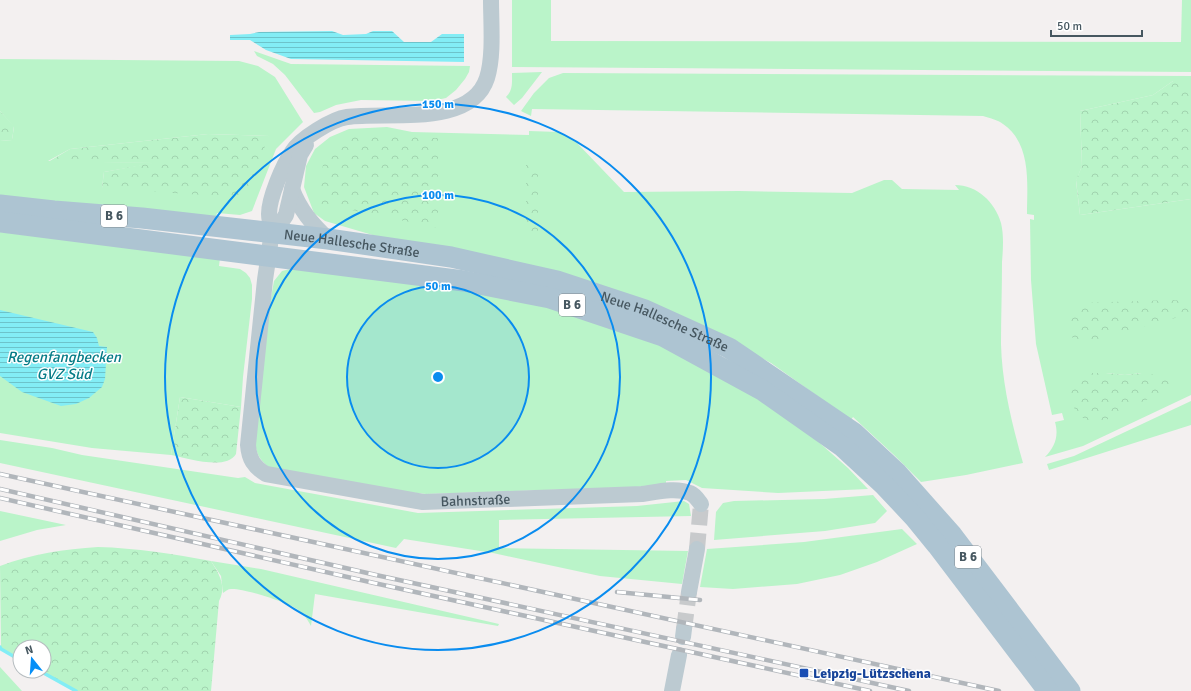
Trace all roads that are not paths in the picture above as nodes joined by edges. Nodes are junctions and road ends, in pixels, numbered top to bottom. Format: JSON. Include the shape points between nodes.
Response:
{"nodes":[{"id":1,"x":491,"y":0,"type":"edge"},
{"id":2,"x":314,"y":132,"type":"junction"},
{"id":3,"x":292,"y":189,"type":"junction"},
{"id":4,"x":0,"y":205,"type":"edge"},
{"id":5,"x":0,"y":222,"type":"edge"},
{"id":6,"x":272,"y":233,"type":"junction"},
{"id":7,"x":328,"y":240,"type":"junction"},
{"id":8,"x":268,"y":256,"type":"junction"},
{"id":9,"x":848,"y":440,"type":"junction"},
{"id":10,"x":701,"y":504,"type":"dead end"},
{"id":11,"x":697,"y":549,"type":"tunnel mouth"},
{"id":12,"x":689,"y":592,"type":"tunnel mouth"},
{"id":13,"x":679,"y":655,"type":"dead end"},
{"id":14,"x":672,"y":691,"type":"edge"},
{"id":15,"x":1048,"y":691,"type":"edge"},
{"id":16,"x":1070,"y":691,"type":"edge"}],
"edges":[{"from":1,"to":2,"type":"street","via":[[490,63],[487,78],[478,94],[454,109],[440,113],[346,117]]},
{"from":2,"to":3,"type":"street","via":[[300,155]]},
{"from":2,"to":6,"type":"street","via":[[293,150],[282,169],[270,206]]},
{"from":3,"to":6,"type":"street","via":[[286,215]]},
{"from":3,"to":7,"type":"street","via":[[304,214]]},
{"from":4,"to":6,"type":"main road","name":"Neue Hallesche Straße","number":"B 6"},
{"from":5,"to":8,"type":"main road","name":"Neue Hallesche Straße","number":"B 6"},
{"from":6,"to":7,"type":"main road","name":"Neue Hallesche Straße","number":"B 6"},
{"from":6,"to":8,"type":"street"},
{"from":7,"to":9,"type":"main road","name":"Neue Hallesche Straße","number":"B 6","via":[[459,259],[557,281],[645,310],[729,348]]},
{"from":8,"to":9,"type":"main road","name":"Neue Hallesche Straße","number":"B 6","via":[[464,281],[550,298],[663,336]]},
{"from":8,"to":10,"type":"street","name":"Bahnstraße","via":[[248,445],[248,454],[258,470],[266,474],[424,502],[684,491],[691,493]]},
{"from":9,"to":15,"type":"main road","name":"Neue Hallesche Straße","number":"B 6","via":[[961,575]]},
{"from":9,"to":16,"type":"main road","name":"Neue Hallesche Straße","number":"B 6","via":[[897,472],[947,530]]},
{"from":11,"to":12,"type":"street"},
{"from":13,"to":14,"type":"street"}]}
